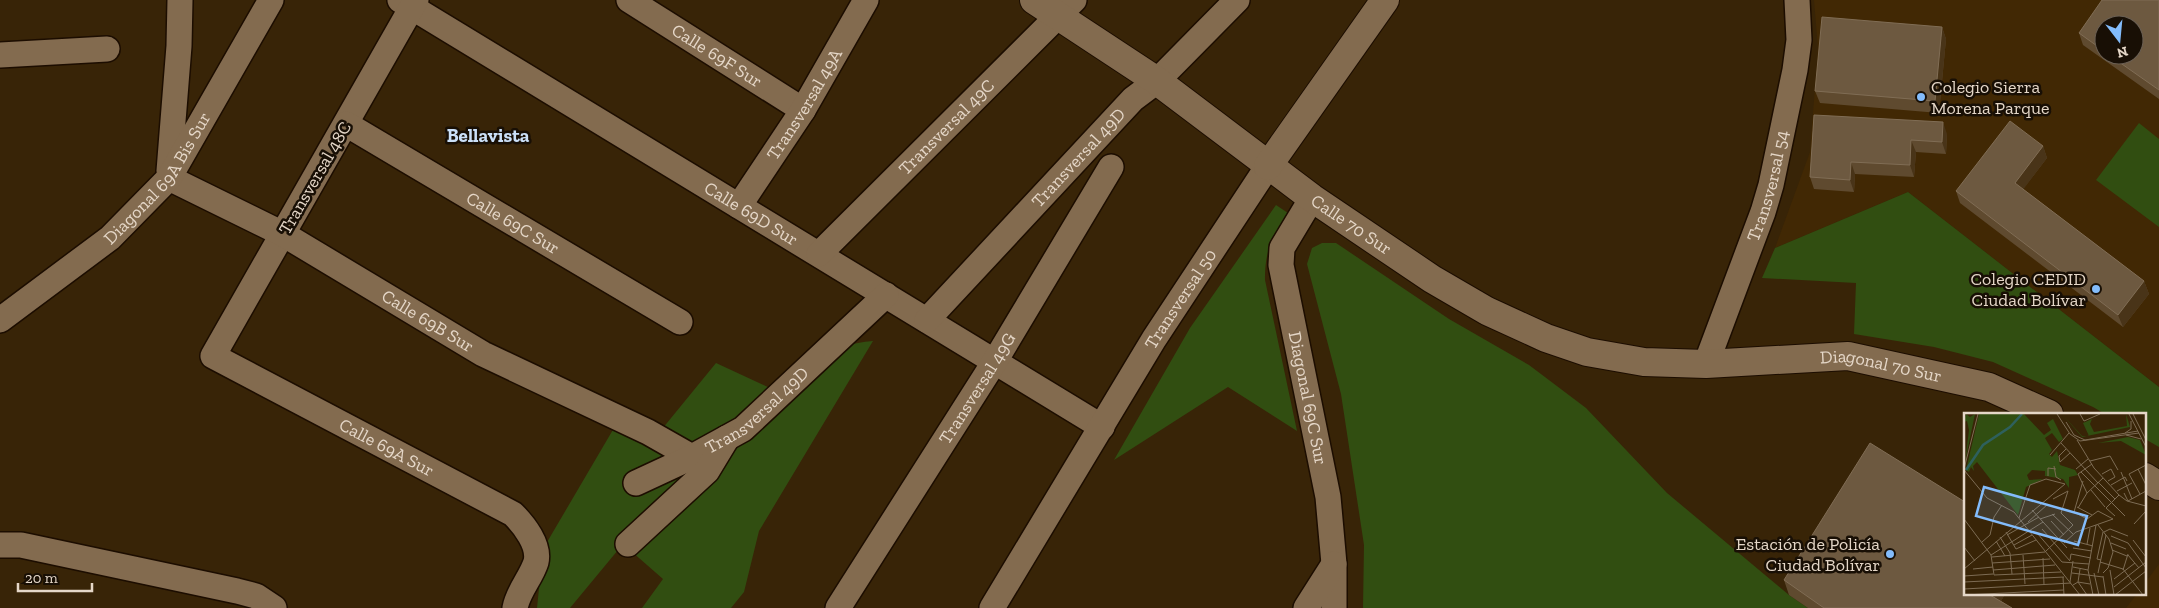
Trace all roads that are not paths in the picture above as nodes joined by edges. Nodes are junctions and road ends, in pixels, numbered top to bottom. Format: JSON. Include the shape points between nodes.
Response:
{"nodes":[{"id":1,"x":180,"y":0,"type":"edge"},
{"id":2,"x":271,"y":0,"type":"edge"},
{"id":3,"x":629,"y":0,"type":"edge"},
{"id":4,"x":865,"y":0,"type":"edge"},
{"id":5,"x":1034,"y":0,"type":"edge"},
{"id":6,"x":1237,"y":0,"type":"edge"},
{"id":7,"x":1385,"y":0,"type":"edge"},
{"id":8,"x":1797,"y":0,"type":"edge"},
{"id":9,"x":410,"y":2,"type":"edge"},
{"id":10,"x":1065,"y":9,"type":"edge"},
{"id":11,"x":107,"y":49,"type":"dead end"},
{"id":12,"x":0,"y":55,"type":"edge"},
{"id":13,"x":1157,"y":82,"type":"junction"},
{"id":14,"x":803,"y":110,"type":"junction"},
{"id":15,"x":346,"y":124,"type":"junction"},
{"id":16,"x":1268,"y":166,"type":"junction"},
{"id":17,"x":1111,"y":167,"type":"dead end"},
{"id":18,"x":169,"y":178,"type":"junction"},
{"id":19,"x":1312,"y":198,"type":"junction"},
{"id":20,"x":739,"y":206,"type":"junction"},
{"id":21,"x":283,"y":234,"type":"junction"},
{"id":22,"x":819,"y":254,"type":"junction"},
{"id":23,"x":886,"y":295,"type":"junction"},
{"id":24,"x":0,"y":320,"type":"edge"},
{"id":25,"x":927,"y":320,"type":"junction"},
{"id":26,"x":680,"y":322,"type":"dead end"},
{"id":27,"x":213,"y":356,"type":"joint"},
{"id":28,"x":995,"y":361,"type":"junction"},
{"id":29,"x":1706,"y":364,"type":"junction"},
{"id":30,"x":2047,"y":413,"type":"edge"},
{"id":31,"x":1102,"y":427,"type":"junction"},
{"id":32,"x":726,"y":438,"type":"junction"},
{"id":33,"x":692,"y":457,"type":"junction"},
{"id":34,"x":2146,"y":478,"type":"edge"},
{"id":35,"x":636,"y":483,"type":"dead end"},
{"id":36,"x":2159,"y":486,"type":"edge"},
{"id":37,"x":628,"y":544,"type":"dead end"},
{"id":38,"x":0,"y":545,"type":"edge"},
{"id":39,"x":1334,"y":564,"type":"junction"},
{"id":40,"x":274,"y":608,"type":"edge"},
{"id":41,"x":516,"y":608,"type":"edge"},
{"id":42,"x":838,"y":608,"type":"edge"},
{"id":43,"x":992,"y":608,"type":"edge"},
{"id":44,"x":1306,"y":608,"type":"edge"},
{"id":45,"x":1334,"y":608,"type":"edge"}],
"edges":[{"from":1,"to":18,"type":"street"},
{"from":2,"to":18,"type":"street","name":"Diagonal 69A Bis Sur"},
{"from":3,"to":14,"type":"street","name":"Calle 69F Sur"},
{"from":4,"to":14,"type":"street","name":"Transversal 49A"},
{"from":5,"to":10,"type":"street","name":"Calle 70 Sur"},
{"from":6,"to":13,"type":"street","name":"Transversal 49D"},
{"from":7,"to":16,"type":"street","name":"Transversal 50"},
{"from":8,"to":29,"type":"street","name":"Transversal 54","via":[[1795,70],[1771,185]]},
{"from":9,"to":15,"type":"street","name":"Transversal 48C"},
{"from":9,"to":20,"type":"street","name":"Calle 69D Sur"},
{"from":10,"to":13,"type":"street","name":"Calle 70 Sur"},
{"from":10,"to":22,"type":"street","name":"Transversal 49C"},
{"from":11,"to":12,"type":"street"},
{"from":13,"to":16,"type":"street","name":"Calle 70 Sur"},
{"from":13,"to":25,"type":"street","name":"Transversal 49D","via":[[1133,99]]},
{"from":14,"to":20,"type":"street","name":"Transversal 49A"},
{"from":15,"to":21,"type":"street","name":"Transversal 48C"},
{"from":15,"to":26,"type":"street","name":"Calle 69C Sur"},
{"from":16,"to":19,"type":"street","name":"Calle 70 Sur"},
{"from":16,"to":31,"type":"street","name":"Transversal 50","via":[[1154,339]]},
{"from":17,"to":28,"type":"street","name":"Transversal 49G"},
{"from":18,"to":21,"type":"street","name":"Calle 69B Sur"},
{"from":18,"to":24,"type":"street","name":"Diagonal 69A Bis Sur","via":[[110,238]]},
{"from":19,"to":29,"type":"street","name":"Calle 70 Sur","via":[[1432,279],[1494,314],[1546,338],[1615,358]]},
{"from":19,"to":39,"type":"street","name":"Diagonal 69C Sur","via":[[1282,248],[1280,265],[1328,497]]},
{"from":20,"to":22,"type":"street","name":"Calle 69D Sur"},
{"from":21,"to":27,"type":"street","name":"Transversal 48C"},
{"from":21,"to":33,"type":"street","name":"Calle 69B Sur","via":[[483,354],[648,432]]},
{"from":22,"to":23,"type":"street","name":"Calle 69D Sur"},
{"from":23,"to":25,"type":"street","name":"Calle 69D Sur"},
{"from":23,"to":32,"type":"street","name":"Transversal 49D","via":[[743,429]]},
{"from":25,"to":28,"type":"street","name":"Calle 69D Sur"},
{"from":27,"to":41,"type":"street","name":"Calle 69A Sur","via":[[513,514],[527,529],[536,561]]},
{"from":28,"to":31,"type":"street","name":"Calle 69D Sur"},
{"from":28,"to":42,"type":"street","name":"Transversal 49G"},
{"from":29,"to":30,"type":"street","name":"Diagonal 70 Sur","via":[[1848,356],[1989,387]]},
{"from":31,"to":43,"type":"street","name":"Transversal 50"},
{"from":32,"to":33,"type":"street","name":"Transversal 49D"},
{"from":32,"to":37,"type":"street","via":[[707,471]]},
{"from":33,"to":35,"type":"street","name":"Transversal 49D"},
{"from":34,"to":36,"type":"street"},
{"from":38,"to":40,"type":"street","via":[[21,545],[237,591],[256,596]]},
{"from":39,"to":44,"type":"street"},
{"from":39,"to":45,"type":"street","name":"Diagonal 69C Sur"}]}
